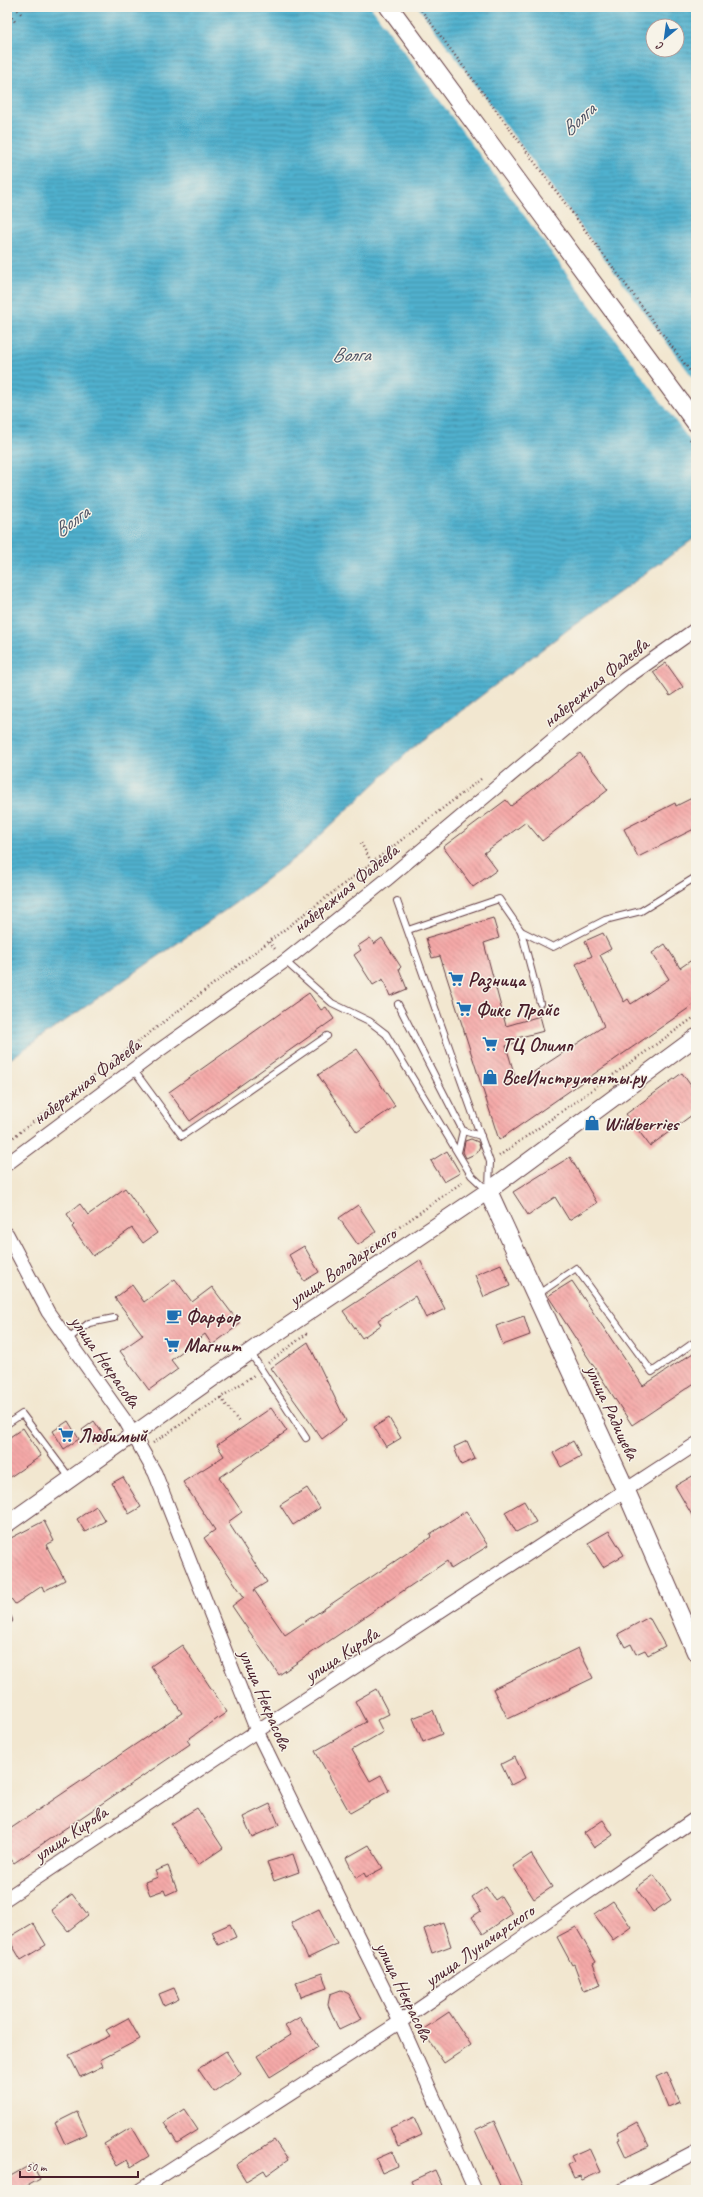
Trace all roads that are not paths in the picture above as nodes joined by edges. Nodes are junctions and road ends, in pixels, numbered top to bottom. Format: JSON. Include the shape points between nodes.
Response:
{"nodes":[{"id":1,"x":389,"y":7,"type":"edge"},
{"id":2,"x":696,"y":424,"type":"edge"},
{"id":3,"x":696,"y":629,"type":"edge"},
{"id":4,"x":696,"y":877,"type":"edge"},
{"id":5,"x":397,"y":901,"type":"dead end"},
{"id":6,"x":408,"y":930,"type":"junction"},
{"id":7,"x":521,"y":931,"type":"junction"},
{"id":8,"x":285,"y":960,"type":"junction"},
{"id":9,"x":540,"y":1003,"type":"dead end"},
{"id":10,"x":398,"y":1004,"type":"dead end"},
{"id":11,"x":327,"y":1036,"type":"dead end"},
{"id":12,"x":696,"y":1037,"type":"edge"},
{"id":13,"x":133,"y":1069,"type":"junction"},
{"id":14,"x":463,"y":1130,"type":"junction"},
{"id":15,"x":481,"y":1136,"type":"junction"},
{"id":16,"x":458,"y":1152,"type":"junction"},
{"id":17,"x":7,"y":1164,"type":"edge"},
{"id":18,"x":488,"y":1191,"type":"junction"},
{"id":19,"x":7,"y":1234,"type":"edge"},
{"id":20,"x":537,"y":1296,"type":"junction"},
{"id":21,"x":114,"y":1318,"type":"dead end"},
{"id":22,"x":67,"y":1340,"type":"junction"},
{"id":23,"x":696,"y":1341,"type":"edge"},
{"id":24,"x":250,"y":1352,"type":"junction"},
{"id":25,"x":7,"y":1424,"type":"edge"},
{"id":26,"x":134,"y":1436,"type":"junction"},
{"id":27,"x":306,"y":1438,"type":"dead end"},
{"id":28,"x":696,"y":1444,"type":"edge"},
{"id":29,"x":71,"y":1480,"type":"junction"},
{"id":30,"x":626,"y":1491,"type":"junction"},
{"id":31,"x":7,"y":1524,"type":"edge"},
{"id":32,"x":696,"y":1652,"type":"edge"},
{"id":33,"x":257,"y":1731,"type":"junction"},
{"id":34,"x":696,"y":1818,"type":"edge"},
{"id":35,"x":7,"y":1898,"type":"edge"},
{"id":36,"x":400,"y":2022,"type":"junction"},
{"id":37,"x":696,"y":2152,"type":"edge"},
{"id":38,"x":140,"y":2190,"type":"edge"},
{"id":39,"x":475,"y":2190,"type":"edge"},
{"id":40,"x":623,"y":2190,"type":"edge"}],
"edges":[{"from":1,"to":2,"type":"main road"},
{"from":3,"to":8,"type":"street","name":"набережная Фадеева","via":[[625,679],[386,880]]},
{"from":4,"to":7,"type":"lane","via":[[641,911],[605,920],[553,947]]},
{"from":5,"to":6,"type":"lane"},
{"from":6,"to":7,"type":"lane","via":[[499,899]]},
{"from":6,"to":15,"type":"lane"},
{"from":7,"to":9,"type":"lane"},
{"from":8,"to":13,"type":"street","name":"набережная Фадеева"},
{"from":8,"to":16,"type":"lane","via":[[332,1003],[369,1021],[386,1034]]},
{"from":10,"to":14,"type":"lane"},
{"from":11,"to":13,"type":"lane","via":[[182,1136]]},
{"from":12,"to":18,"type":"street","name":"улица Володарского"},
{"from":13,"to":17,"type":"street","name":"набережная Фадеева"},
{"from":14,"to":15,"type":"lane"},
{"from":14,"to":16,"type":"lane"},
{"from":15,"to":18,"type":"lane","via":[[490,1162]]},
{"from":16,"to":18,"type":"lane","via":[[471,1175]]},
{"from":18,"to":20,"type":"main road","name":"улица Радищева"},
{"from":18,"to":24,"type":"street","name":"улица Володарского"},
{"from":19,"to":22,"type":"street","name":"улица Некрасова","via":[[48,1312]]},
{"from":20,"to":23,"type":"lane","via":[[576,1268],[652,1372]]},
{"from":20,"to":30,"type":"main road","name":"улица Радищева"},
{"from":21,"to":22,"type":"lane","via":[[89,1323]]},
{"from":22,"to":26,"type":"street","name":"улица Некрасова"},
{"from":24,"to":26,"type":"street","name":"улица Володарского"},
{"from":24,"to":27,"type":"lane"},
{"from":25,"to":29,"type":"lane","via":[[22,1414]]},
{"from":26,"to":29,"type":"street","name":"улица Володарского"},
{"from":26,"to":33,"type":"street","name":"улица Некрасова","via":[[155,1473]]},
{"from":28,"to":30,"type":"street","name":"улица Кирова"},
{"from":29,"to":31,"type":"street","name":"улица Володарского"},
{"from":30,"to":32,"type":"main road","name":"улица Радищева"},
{"from":30,"to":33,"type":"street","name":"улица Кирова"},
{"from":33,"to":35,"type":"street","name":"улица Кирова"},
{"from":33,"to":36,"type":"street","name":"улица Некрасова"},
{"from":34,"to":36,"type":"street","name":"улица Луначарского"},
{"from":36,"to":38,"type":"street","name":"улица Луначарского"},
{"from":36,"to":39,"type":"street","name":"улица Некрасова"},
{"from":37,"to":40,"type":"street"}]}
